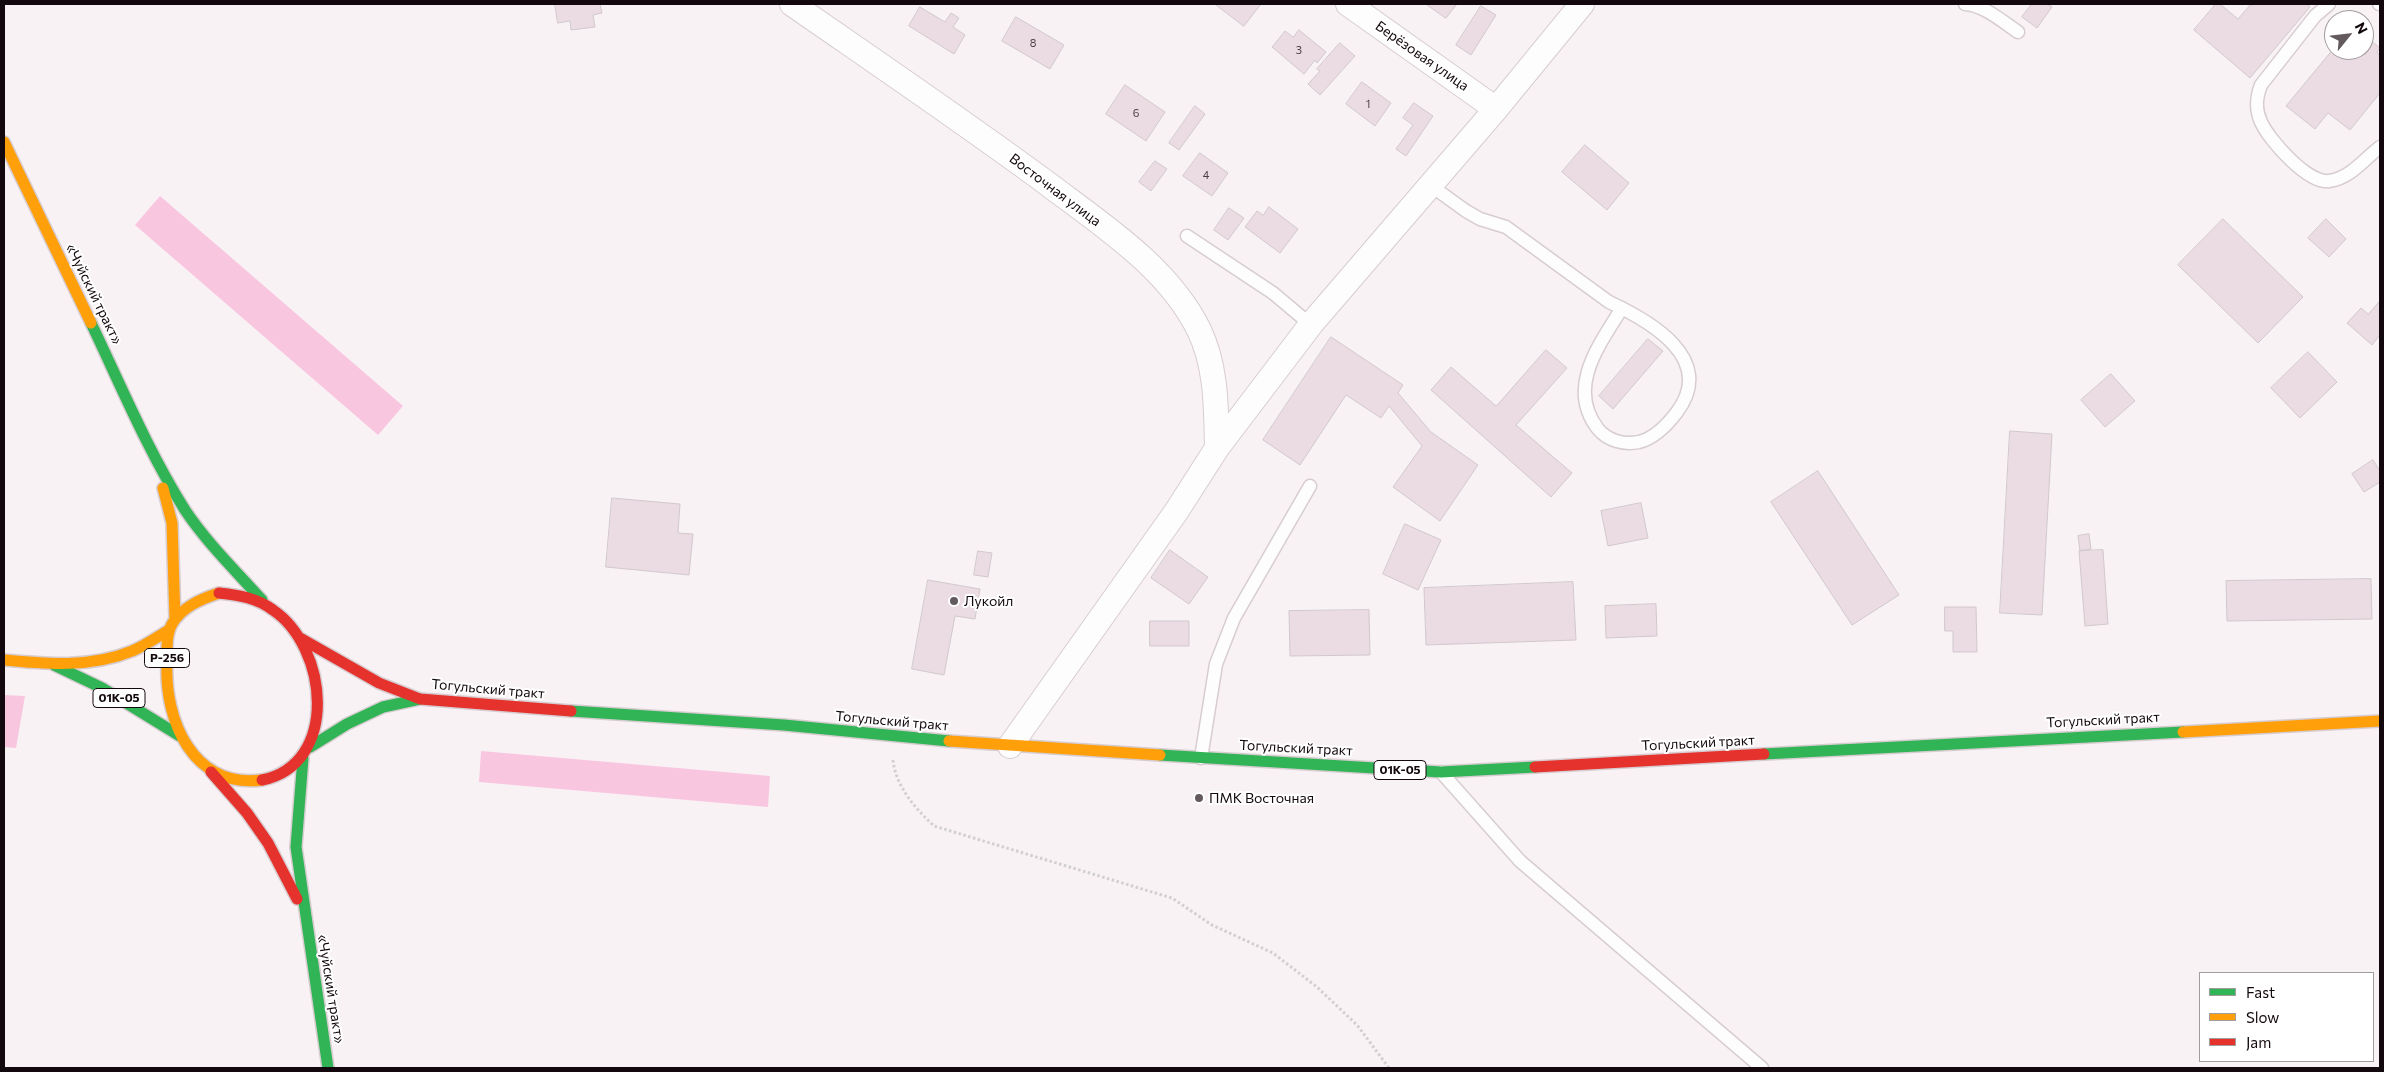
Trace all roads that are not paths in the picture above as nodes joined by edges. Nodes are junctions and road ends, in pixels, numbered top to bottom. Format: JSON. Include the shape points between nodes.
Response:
{"nodes":[{"id":1,"x":792,"y":4,"type":"edge"},
{"id":2,"x":1348,"y":4,"type":"edge"},
{"id":3,"x":1582,"y":4,"type":"edge"},
{"id":4,"x":1965,"y":4,"type":"edge"},
{"id":5,"x":2329,"y":4,"type":"edge"},
{"id":6,"x":2018,"y":32,"type":"dead end"},
{"id":7,"x":1496,"y":109,"type":"junction"},
{"id":8,"x":4,"y":142,"type":"edge"},
{"id":9,"x":2380,"y":147,"type":"edge"},
{"id":10,"x":1430,"y":185,"type":"junction"},
{"id":11,"x":1187,"y":236,"type":"dead end"},
{"id":12,"x":1622,"y":308,"type":"junction"},
{"id":13,"x":1311,"y":325,"type":"junction"},
{"id":14,"x":1217,"y":448,"type":"junction"},
{"id":15,"x":156,"y":460,"type":"junction"},
{"id":16,"x":1310,"y":486,"type":"dead end"},
{"id":17,"x":262,"y":600,"type":"junction"},
{"id":18,"x":175,"y":619,"type":"junction"},
{"id":19,"x":169,"y":630,"type":"junction"},
{"id":20,"x":300,"y":638,"type":"junction"},
{"id":21,"x":4,"y":660,"type":"edge"},
{"id":22,"x":54,"y":665,"type":"junction"},
{"id":23,"x":420,"y":698,"type":"junction"},
{"id":24,"x":2380,"y":721,"type":"edge"},
{"id":25,"x":180,"y":736,"type":"junction"},
{"id":26,"x":1010,"y":746,"type":"junction"},
{"id":27,"x":310,"y":747,"type":"junction"},
{"id":28,"x":303,"y":758,"type":"junction"},
{"id":29,"x":1201,"y":758,"type":"junction"},
{"id":30,"x":211,"y":772,"type":"junction"},
{"id":31,"x":1441,"y":772,"type":"junction"},
{"id":32,"x":304,"y":914,"type":"junction"},
{"id":33,"x":328,"y":1068,"type":"edge"},
{"id":34,"x":1762,"y":1068,"type":"edge"}],
"edges":[{"from":1,"to":14,"type":"street","name":"Восточная улица","via":[[1011,156],[1101,224],[1166,283],[1199,330],[1208,356],[1216,392]]},
{"from":2,"to":7,"type":"street","name":"Берёзовая улица"},
{"from":3,"to":7,"type":"street"},
{"from":4,"to":6,"type":"lane","via":[[1977,6]]},
{"from":5,"to":9,"type":"lane","via":[[2315,16],[2261,85],[2256,97],[2261,122],[2282,152],[2319,180],[2329,181],[2353,171]]},
{"from":7,"to":10,"type":"street"},
{"from":8,"to":15,"type":"main road","name":"«Чуйский тракт»","number":"Р-256"},
{"from":10,"to":12,"type":"lane","via":[[1473,215],[1506,227],[1609,302]]},
{"from":10,"to":13,"type":"street"},
{"from":11,"to":13,"type":"lane","via":[[1266,288]]},
{"from":12,"to":12,"type":"lane","via":[[1670,339],[1688,371],[1690,388],[1684,403],[1659,432],[1641,442],[1623,444],[1602,433],[1591,419],[1584,391],[1596,348]]},
{"from":13,"to":14,"type":"street"},
{"from":14,"to":26,"type":"street","via":[[1176,512]]},
{"from":15,"to":17,"type":"main road","name":"«Чуйский тракт»","number":"Р-256","via":[[186,511]]},
{"from":15,"to":18,"type":"main road","name":"«Чуйский тракт»","number":"Р-256","via":[[172,524]]},
{"from":16,"to":29,"type":"lane","via":[[1234,618],[1216,664]]},
{"from":17,"to":18,"type":"main road","name":"«Чуйский тракт»","number":"Р-256","via":[[219,593],[202,599]]},
{"from":17,"to":20,"type":"main road","name":"«Чуйский тракт»","number":"Р-256","via":[[281,615]]},
{"from":18,"to":19,"type":"main road","name":"«Чуйский тракт»","number":"Р-256"},
{"from":19,"to":22,"type":"main road","number":"01К-05","via":[[131,652]]},
{"from":19,"to":25,"type":"main road","name":"«Чуйский тракт»","number":"Р-256","via":[[165,676]]},
{"from":20,"to":23,"type":"main road","number":"01К-05","via":[[379,683]]},
{"from":20,"to":27,"type":"main road","name":"«Чуйский тракт»","number":"Р-256","via":[[318,694]]},
{"from":21,"to":22,"type":"main road","number":"01К-05"},
{"from":22,"to":25,"type":"main road","number":"01К-05","via":[[102,688]]},
{"from":23,"to":26,"type":"main road","name":"Тогульский тракт","number":"01К-05","via":[[784,725]]},
{"from":23,"to":27,"type":"main road","number":"01К-05","via":[[384,707],[347,724]]},
{"from":24,"to":31,"type":"main road","name":"Тогульский тракт","number":"01К-05"},
{"from":25,"to":30,"type":"main road","name":"«Чуйский тракт»","number":"Р-256"},
{"from":26,"to":29,"type":"main road","name":"Тогульский тракт","number":"01К-05"},
{"from":27,"to":28,"type":"main road","name":"«Чуйский тракт»","number":"Р-256"},
{"from":28,"to":30,"type":"main road","name":"«Чуйский тракт»","number":"Р-256","via":[[282,775],[260,782],[240,781]]},
{"from":28,"to":32,"type":"main road","name":"«Чуйский тракт»","number":"Р-256","via":[[296,847]]},
{"from":29,"to":31,"type":"main road","name":"Тогульский тракт","number":"01К-05"},
{"from":30,"to":32,"type":"main road","name":"«Чуйский тракт»","number":"Р-256","via":[[268,843]]},
{"from":31,"to":34,"type":"lane","via":[[1520,861]]},
{"from":32,"to":33,"type":"main road","name":"«Чуйский тракт»","number":"Р-256"}]}
